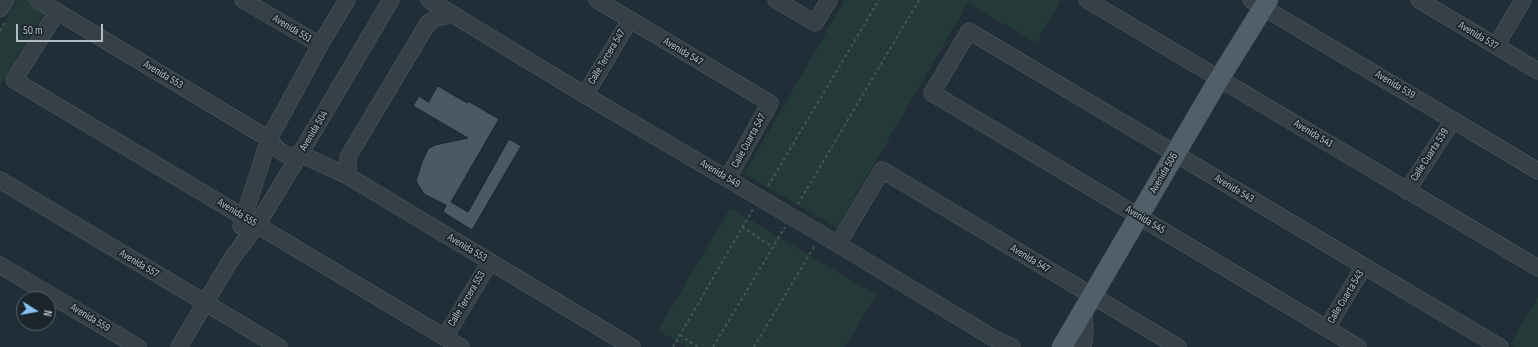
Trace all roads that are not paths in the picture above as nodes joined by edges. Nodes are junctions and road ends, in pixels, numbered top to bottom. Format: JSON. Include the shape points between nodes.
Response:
{"nodes":[{"id":1,"x":6,"y":0,"type":"edge"},
{"id":2,"x":38,"y":0,"type":"edge"},
{"id":3,"x":243,"y":0,"type":"edge"},
{"id":4,"x":347,"y":0,"type":"edge"},
{"id":5,"x":391,"y":0,"type":"edge"},
{"id":6,"x":429,"y":0,"type":"edge"},
{"id":7,"x":596,"y":0,"type":"edge"},
{"id":8,"x":776,"y":0,"type":"edge"},
{"id":9,"x":829,"y":0,"type":"edge"},
{"id":10,"x":1087,"y":0,"type":"edge"},
{"id":11,"x":1419,"y":0,"type":"edge"},
{"id":12,"x":1523,"y":0,"type":"edge"},
{"id":13,"x":1261,"y":2,"type":"edge"},
{"id":14,"x":0,"y":9,"type":"edge"},
{"id":15,"x":57,"y":12,"type":"junction"},
{"id":16,"x":453,"y":15,"type":"junction"},
{"id":17,"x":630,"y":20,"type":"junction"},
{"id":18,"x":320,"y":45,"type":"junction"},
{"id":19,"x":1496,"y":46,"type":"junction"},
{"id":20,"x":1538,"y":71,"type":"edge"},
{"id":21,"x":1220,"y":79,"type":"junction"},
{"id":22,"x":932,"y":93,"type":"joint"},
{"id":23,"x":585,"y":95,"type":"junction"},
{"id":24,"x":770,"y":103,"type":"joint"},
{"id":25,"x":1453,"y":120,"type":"junction"},
{"id":26,"x":269,"y":139,"type":"junction"},
{"id":27,"x":300,"y":154,"type":"junction"},
{"id":28,"x":1175,"y":154,"type":"junction"},
{"id":29,"x":1538,"y":171,"type":"edge"},
{"id":30,"x":348,"y":176,"type":"junction"},
{"id":31,"x":728,"y":178,"type":"junction"},
{"id":32,"x":0,"y":180,"type":"edge"},
{"id":33,"x":1407,"y":190,"type":"junction"},
{"id":34,"x":1139,"y":216,"type":"junction"},
{"id":35,"x":250,"y":221,"type":"junction"},
{"id":36,"x":838,"y":244,"type":"junction"},
{"id":37,"x":490,"y":262,"type":"junction"},
{"id":38,"x":0,"y":265,"type":"edge"},
{"id":39,"x":1364,"y":266,"type":"junction"},
{"id":40,"x":1538,"y":268,"type":"edge"},
{"id":41,"x":1088,"y":303,"type":"junction"},
{"id":42,"x":206,"y":304,"type":"junction"},
{"id":43,"x":1327,"y":328,"type":"junction"},
{"id":44,"x":445,"y":337,"type":"junction"},
{"id":45,"x":995,"y":343,"type":"edge"},
{"id":46,"x":628,"y":346,"type":"edge"},
{"id":47,"x":138,"y":347,"type":"edge"},
{"id":48,"x":179,"y":347,"type":"edge"},
{"id":49,"x":279,"y":347,"type":"edge"},
{"id":50,"x":461,"y":347,"type":"edge"},
{"id":51,"x":1012,"y":347,"type":"edge"},
{"id":52,"x":1062,"y":347,"type":"edge"},
{"id":53,"x":1082,"y":347,"type":"edge"},
{"id":54,"x":1178,"y":347,"type":"edge"},
{"id":55,"x":1358,"y":347,"type":"edge"},
{"id":56,"x":1500,"y":347,"type":"edge"}],
"edges":[{"from":1,"to":14,"type":"street"},
{"from":2,"to":15,"type":"street","name":"Avenida 553"},
{"from":3,"to":18,"type":"street","name":"Avenida 551"},
{"from":4,"to":18,"type":"street","name":"Avenida 504"},
{"from":5,"to":27,"type":"street","name":"Avenida 504"},
{"from":6,"to":16,"type":"street","name":"Avenida 549"},
{"from":7,"to":17,"type":"street","name":"Avenida 547"},
{"from":8,"to":9,"type":"street","via":[[815,23]]},
{"from":10,"to":21,"type":"street","name":"Avenida 541"},
{"from":11,"to":19,"type":"street","name":"Avenida 537"},
{"from":12,"to":19,"type":"street"},
{"from":13,"to":21,"type":"main road","name":"Avenida 506"},
{"from":13,"to":25,"type":"street","name":"Avenida 539"},
{"from":15,"to":26,"type":"street","name":"Avenida 553"},
{"from":15,"to":35,"type":"street","name":"Avenida 555","via":[[14,80]]},
{"from":16,"to":23,"type":"street","name":"Avenida 549"},
{"from":16,"to":30,"type":"street","via":[[436,18],[428,23],[348,157]]},
{"from":17,"to":23,"type":"street","name":"Calle Tercera 547"},
{"from":17,"to":24,"type":"street","name":"Avenida 547"},
{"from":18,"to":26,"type":"street","name":"Avenida 504"},
{"from":19,"to":20,"type":"street","name":"Avenida 537"},
{"from":21,"to":28,"type":"main road","name":"Avenida 506"},
{"from":21,"to":33,"type":"street","name":"Avenida 541"},
{"from":22,"to":28,"type":"street","name":"Avenida 543","via":[[969,31]]},
{"from":22,"to":34,"type":"street","name":"Avenida 545"},
{"from":23,"to":31,"type":"street","name":"Avenida 549"},
{"from":24,"to":31,"type":"street","name":"Calle Cuarta 547"},
{"from":25,"to":29,"type":"street","name":"Avenida 539"},
{"from":25,"to":33,"type":"street","name":"Calle Cuarta 539"},
{"from":26,"to":27,"type":"street","name":"Avenida 553","via":[[282,154]]},
{"from":26,"to":35,"type":"street","name":"Avenida 504"},
{"from":27,"to":30,"type":"street","name":"Avenida 553"},
{"from":27,"to":35,"type":"street","name":"Avenida 504"},
{"from":28,"to":34,"type":"main road","name":"Avenida 506"},
{"from":28,"to":39,"type":"street","name":"Avenida 543"},
{"from":30,"to":37,"type":"street","name":"Avenida 553"},
{"from":31,"to":36,"type":"street","name":"Avenida 549"},
{"from":32,"to":42,"type":"street","name":"Avenida 557"},
{"from":33,"to":40,"type":"street","name":"Avenida 541"},
{"from":34,"to":41,"type":"main road","name":"Avenida 506"},
{"from":34,"to":43,"type":"street","name":"Avenida 545"},
{"from":35,"to":42,"type":"street","name":"Avenida 504"},
{"from":35,"to":44,"type":"street","name":"Avenida 555"},
{"from":36,"to":41,"type":"street","name":"Avenida 547","via":[[882,170]]},
{"from":36,"to":45,"type":"street","name":"Avenida 549"},
{"from":37,"to":44,"type":"street","name":"Calle Tercera 553"},
{"from":37,"to":46,"type":"street","name":"Avenida 553"},
{"from":38,"to":47,"type":"street","name":"Avenida 559"},
{"from":39,"to":43,"type":"street","name":"Calle Cuarta 543"},
{"from":39,"to":56,"type":"street","name":"Avenida 543"},
{"from":41,"to":52,"type":"main road","name":"Avenida 506"},
{"from":41,"to":53,"type":"street"},
{"from":41,"to":54,"type":"street","name":"Avenida 547"},
{"from":42,"to":48,"type":"street","name":"Avenida 504"},
{"from":42,"to":49,"type":"street","name":"Avenida 557"},
{"from":43,"to":55,"type":"street","name":"Avenida 545"},
{"from":44,"to":50,"type":"street","name":"Avenida 555"},
{"from":45,"to":51,"type":"street","name":"Avenida 549"}]}
